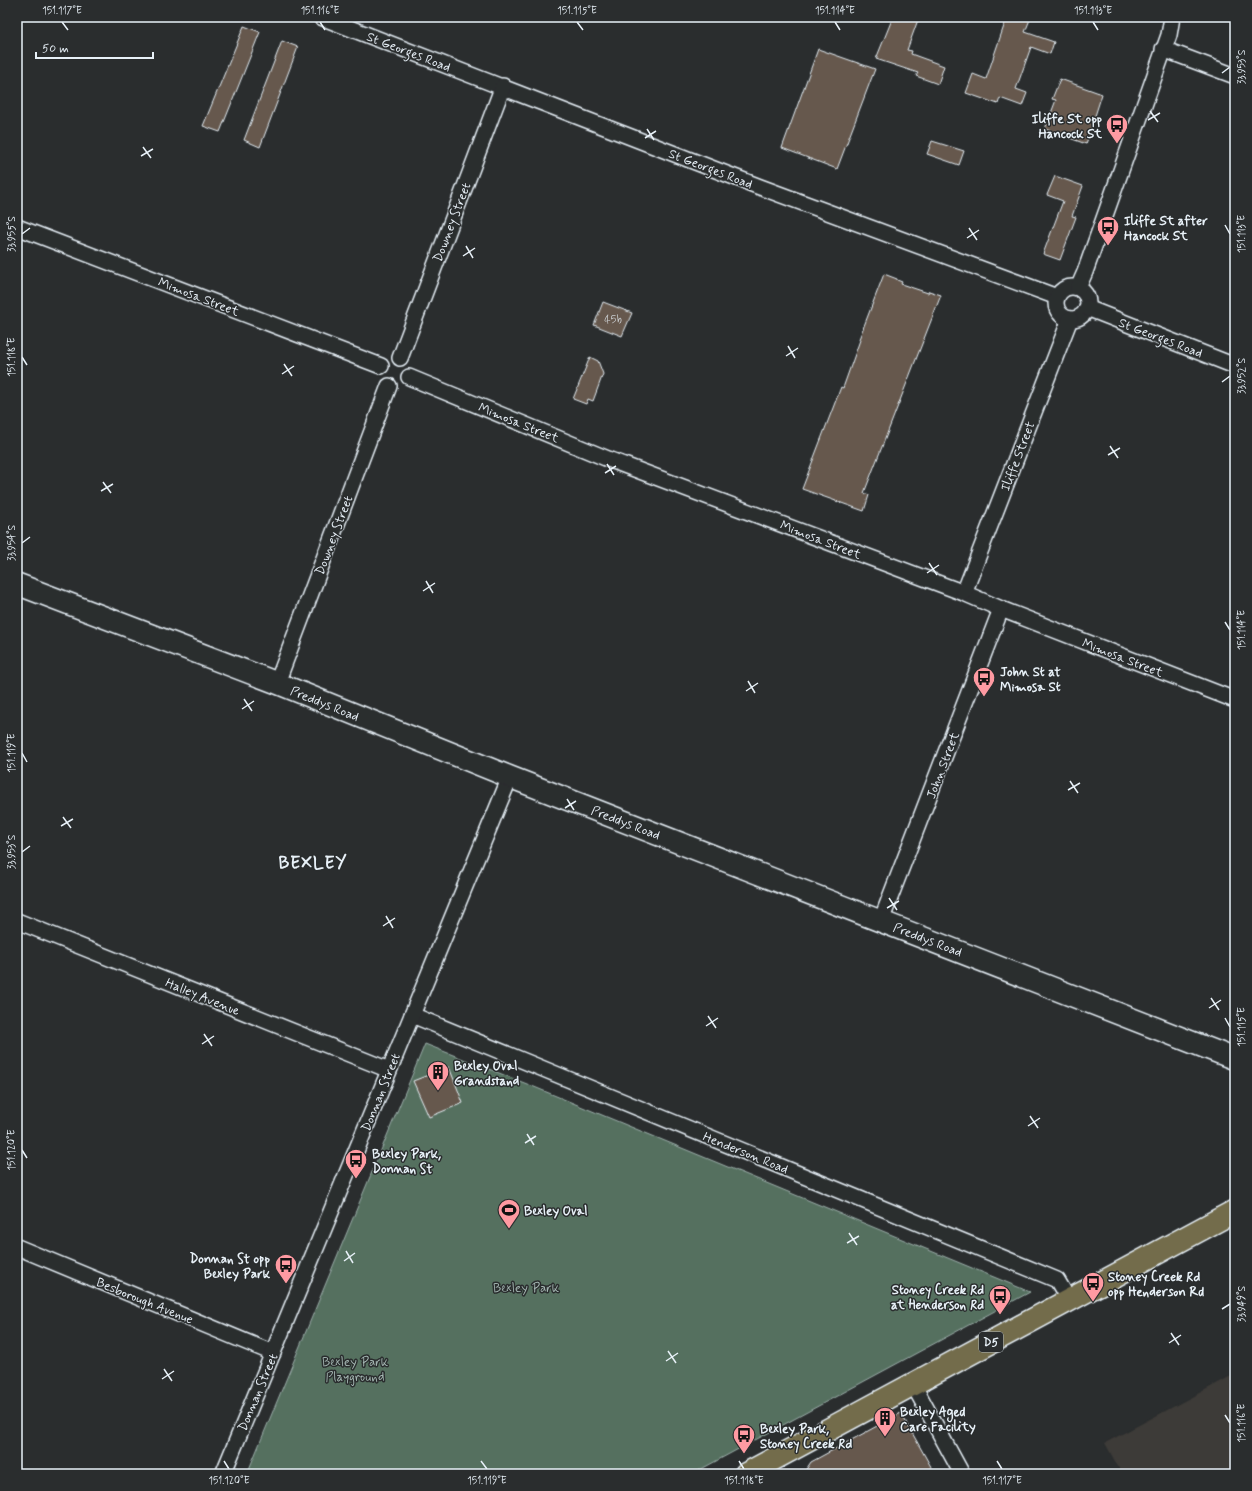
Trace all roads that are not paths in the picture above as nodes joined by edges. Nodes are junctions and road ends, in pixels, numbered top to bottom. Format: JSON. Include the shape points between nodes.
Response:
{"nodes":[{"id":1,"x":322,"y":17,"type":"edge"},
{"id":2,"x":1172,"y":17,"type":"edge"},
{"id":3,"x":1163,"y":49,"type":"junction"},
{"id":4,"x":1235,"y":76,"type":"edge"},
{"id":5,"x":502,"y":86,"type":"junction"},
{"id":6,"x":17,"y":227,"type":"edge"},
{"id":7,"x":1078,"y":288,"type":"junction"},
{"id":8,"x":1057,"y":297,"type":"junction"},
{"id":9,"x":1087,"y":308,"type":"junction"},
{"id":10,"x":1070,"y":319,"type":"junction"},
{"id":11,"x":400,"y":358,"type":"junction"},
{"id":12,"x":381,"y":366,"type":"junction"},
{"id":13,"x":1235,"y":366,"type":"edge"},
{"id":14,"x":409,"y":377,"type":"junction"},
{"id":15,"x":389,"y":386,"type":"junction"},
{"id":16,"x":17,"y":584,"type":"edge"},
{"id":17,"x":964,"y":593,"type":"junction"},
{"id":18,"x":1001,"y":609,"type":"junction"},
{"id":19,"x":277,"y":684,"type":"junction"},
{"id":20,"x":1235,"y":700,"type":"edge"},
{"id":21,"x":510,"y":777,"type":"junction"},
{"id":22,"x":881,"y":920,"type":"junction"},
{"id":23,"x":17,"y":921,"type":"edge"},
{"id":24,"x":412,"y":1015,"type":"junction"},
{"id":25,"x":1235,"y":1059,"type":"edge"},
{"id":26,"x":389,"y":1070,"type":"junction"},
{"id":27,"x":1235,"y":1211,"type":"edge"},
{"id":28,"x":17,"y":1247,"type":"edge"},
{"id":29,"x":1069,"y":1300,"type":"junction"},
{"id":30,"x":273,"y":1353,"type":"junction"},
{"id":31,"x":913,"y":1384,"type":"junction"},
{"id":32,"x":770,"y":1468,"type":"edge"},
{"id":33,"x":223,"y":1474,"type":"edge"},
{"id":34,"x":746,"y":1474,"type":"edge"},
{"id":35,"x":962,"y":1474,"type":"edge"}],
"edges":[{"from":1,"to":5,"type":"street","name":"St Georges Road"},
{"from":2,"to":3,"type":"street"},
{"from":3,"to":4,"type":"street"},
{"from":3,"to":7,"type":"street"},
{"from":5,"to":8,"type":"street","name":"St Georges Road","via":[[760,187]]},
{"from":5,"to":11,"type":"street","name":"Downey Street"},
{"from":6,"to":12,"type":"street","name":"Mimosa Street"},
{"from":7,"to":8,"type":"street","via":[[1063,290]]},
{"from":7,"to":9,"type":"street","via":[[1088,298]]},
{"from":8,"to":10,"type":"street","via":[[1058,311]]},
{"from":9,"to":10,"type":"street","via":[[1080,317]]},
{"from":9,"to":13,"type":"street","name":"St Georges Road"},
{"from":10,"to":17,"type":"street","name":"Iliffe Street"},
{"from":11,"to":12,"type":"street","via":[[389,358]]},
{"from":11,"to":14,"type":"street","via":[[408,366]]},
{"from":12,"to":15,"type":"street","via":[[380,376]]},
{"from":14,"to":15,"type":"street","via":[[402,385]]},
{"from":14,"to":17,"type":"street","name":"Mimosa Street","via":[[608,459]]},
{"from":15,"to":19,"type":"street","name":"Downey Street"},
{"from":16,"to":19,"type":"main road","name":"Preddys Road"},
{"from":17,"to":18,"type":"street","name":"Mimosa Street"},
{"from":18,"to":20,"type":"street","name":"Mimosa Street"},
{"from":18,"to":22,"type":"street","name":"John Street"},
{"from":19,"to":21,"type":"main road","name":"Preddys Road"},
{"from":21,"to":22,"type":"main road","name":"Preddys Road"},
{"from":21,"to":24,"type":"street","name":"Donnan Street"},
{"from":22,"to":25,"type":"main road","name":"Preddys Road"},
{"from":23,"to":26,"type":"street","name":"Halley Avenue"},
{"from":24,"to":26,"type":"street","name":"Donnan Street"},
{"from":24,"to":29,"type":"street","name":"Henderson Road","via":[[1057,1280]]},
{"from":26,"to":30,"type":"street","name":"Donnan Street"},
{"from":27,"to":29,"type":"main road","number":"D5"},
{"from":28,"to":30,"type":"street","name":"Besborough Avenue"},
{"from":29,"to":31,"type":"main road","number":"D5"},
{"from":30,"to":33,"type":"street","name":"Donnan Street"},
{"from":31,"to":32,"type":"main road","number":"D5"},
{"from":31,"to":35,"type":"street"},
{"from":32,"to":34,"type":"main road","number":"D5"}]}
